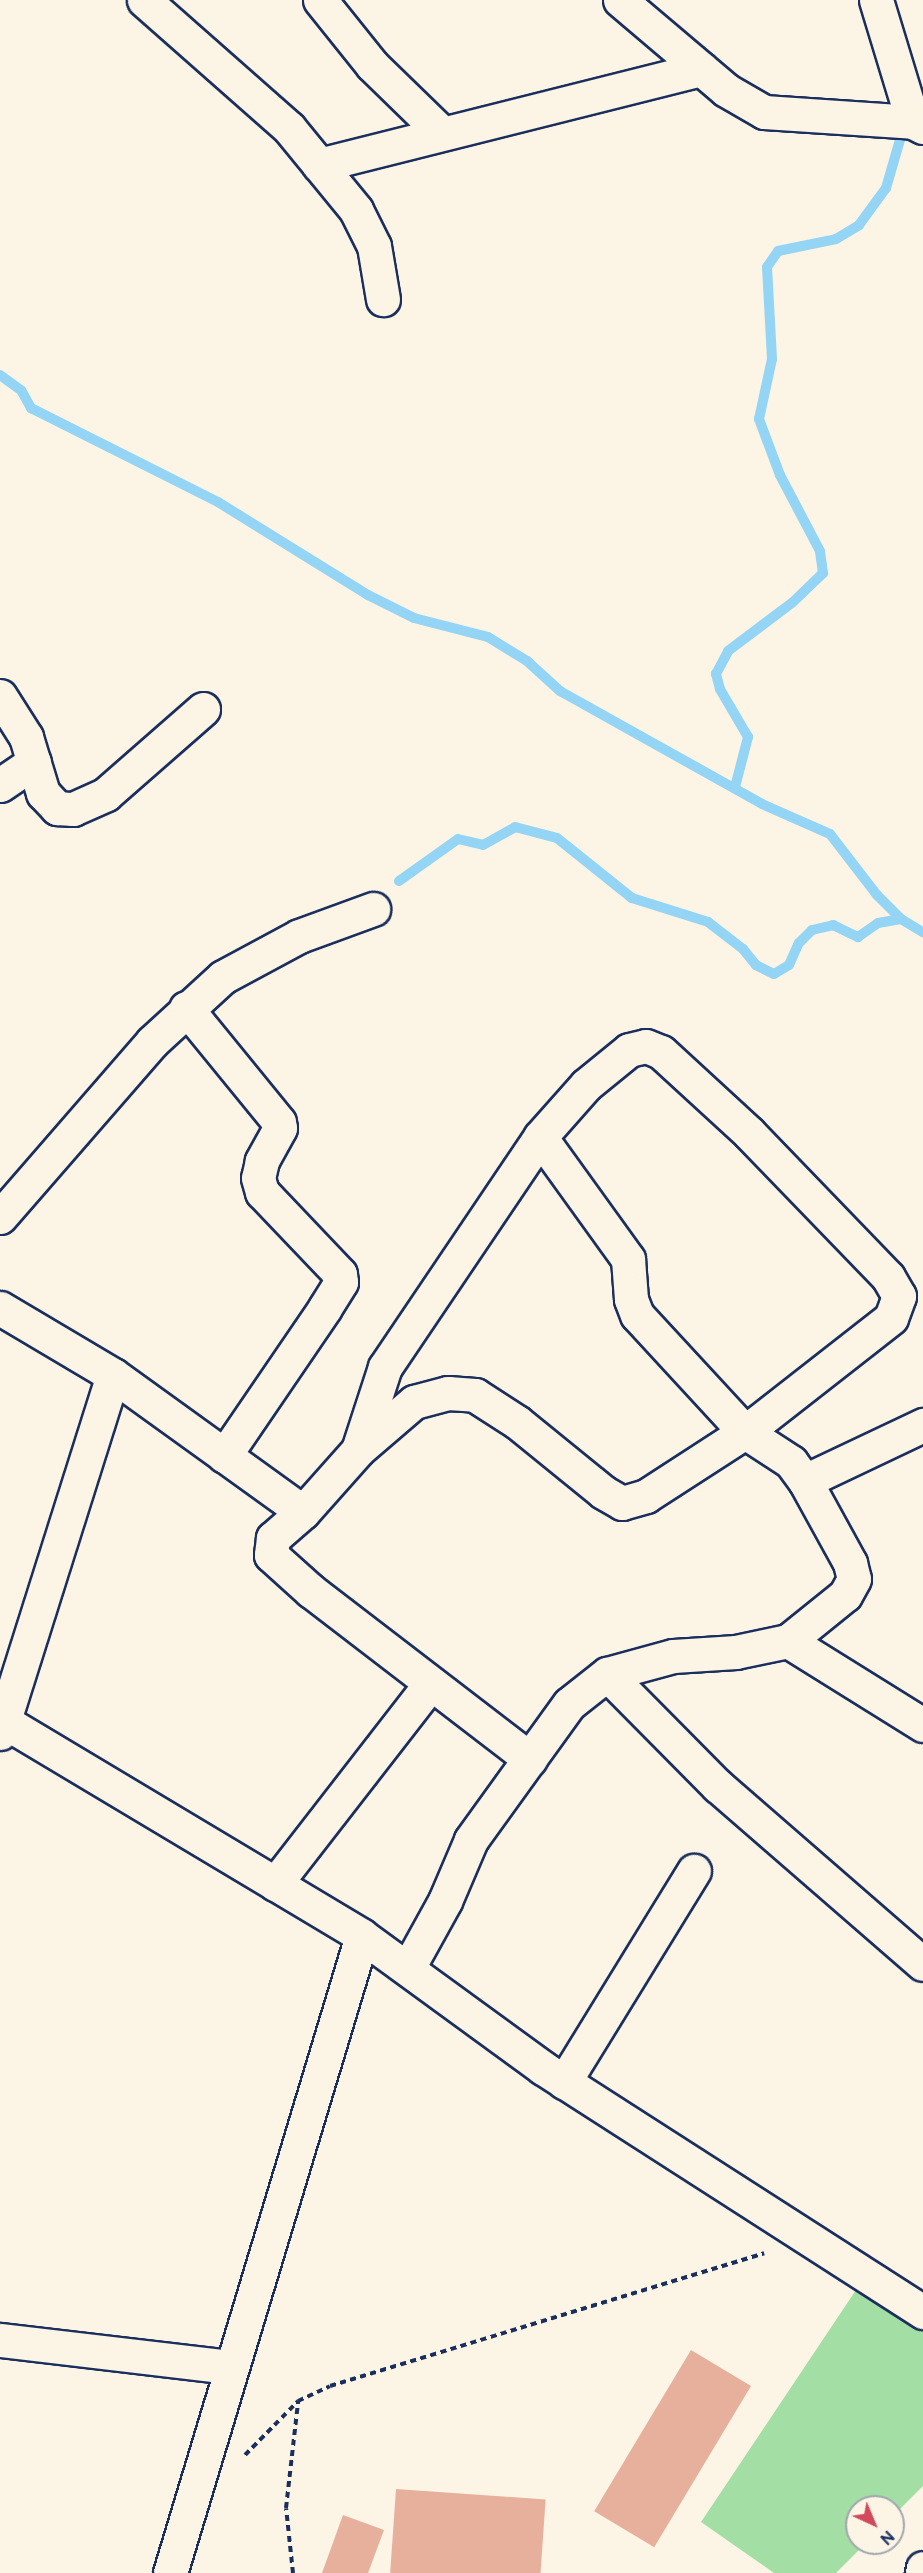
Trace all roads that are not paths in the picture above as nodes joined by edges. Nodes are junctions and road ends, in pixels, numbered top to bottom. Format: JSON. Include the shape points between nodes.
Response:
{"nodes":[{"id":1,"x":144,"y":0,"type":"edge"},
{"id":2,"x":320,"y":0,"type":"edge"},
{"id":3,"x":620,"y":0,"type":"edge"},
{"id":4,"x":876,"y":0,"type":"edge"},
{"id":5,"x":701,"y":69,"type":"junction"},
{"id":6,"x":918,"y":125,"type":"edge"},
{"id":7,"x":442,"y":133,"type":"junction"},
{"id":8,"x":319,"y":165,"type":"junction"},
{"id":9,"x":383,"y":299,"type":"dead end"},
{"id":10,"x":0,"y":696,"type":"edge"},
{"id":11,"x":203,"y":709,"type":"dead end"},
{"id":12,"x":34,"y":762,"type":"junction"},
{"id":13,"x":0,"y":785,"type":"edge"},
{"id":14,"x":373,"y":909,"type":"dead end"},
{"id":15,"x":186,"y":1008,"type":"junction"},
{"id":16,"x":540,"y":1137,"type":"junction"},
{"id":17,"x":0,"y":1218,"type":"edge"},
{"id":18,"x":0,"y":1308,"type":"edge"},
{"id":19,"x":113,"y":1375,"type":"junction"},
{"id":20,"x":923,"y":1425,"type":"edge"},
{"id":21,"x":745,"y":1432,"type":"junction"},
{"id":22,"x":358,"y":1450,"type":"junction"},
{"id":23,"x":224,"y":1456,"type":"junction"},
{"id":24,"x":805,"y":1481,"type":"junction"},
{"id":25,"x":303,"y":1512,"type":"junction"},
{"id":26,"x":788,"y":1641,"type":"junction"},
{"id":27,"x":607,"y":1674,"type":"junction"},
{"id":28,"x":431,"y":1683,"type":"junction"},
{"id":29,"x":1,"y":1725,"type":"edge"},
{"id":30,"x":923,"y":1725,"type":"edge"},
{"id":31,"x":530,"y":1759,"type":"junction"},
{"id":32,"x":694,"y":1871,"type":"dead end"},
{"id":33,"x":275,"y":1884,"type":"junction"},
{"id":34,"x":362,"y":1936,"type":"junction"},
{"id":35,"x":923,"y":1964,"type":"edge"},
{"id":36,"x":408,"y":1968,"type":"junction"},
{"id":37,"x":564,"y":2082,"type":"junction"},
{"id":38,"x":923,"y":2312,"type":"edge"},
{"id":39,"x":0,"y":2340,"type":"edge"},
{"id":40,"x":230,"y":2367,"type":"junction"},
{"id":41,"x":923,"y":2568,"type":"edge"},
{"id":42,"x":170,"y":2573,"type":"edge"},
{"id":43,"x":922,"y":2573,"type":"edge"}],
"edges":[{"from":1,"to":8,"type":"street","via":[[289,128]]},
{"from":2,"to":7,"type":"street","via":[[372,65]]},
{"from":3,"to":5,"type":"street"},
{"from":4,"to":6,"type":"street"},
{"from":5,"to":6,"type":"street","via":[[764,112]]},
{"from":5,"to":7,"type":"street"},
{"from":7,"to":8,"type":"street"},
{"from":8,"to":9,"type":"street","via":[[356,210],[374,246]]},
{"from":10,"to":12,"type":"street","via":[[26,737]]},
{"from":11,"to":12,"type":"street","via":[[106,794],[73,808],[57,808],[50,802]]},
{"from":12,"to":13,"type":"street"},
{"from":14,"to":15,"type":"street","via":[[299,936],[223,977]]},
{"from":15,"to":17,"type":"street"},
{"from":15,"to":23,"type":"street","via":[[279,1122],[280,1128],[262,1161],[258,1178],[262,1192],[340,1274],[340,1282],[325,1308]]},
{"from":16,"to":21,"type":"street","via":[[628,1259],[631,1299],[638,1315]]},
{"from":16,"to":21,"type":"street","via":[[552,1119],[610,1061],[628,1050],[646,1046],[661,1052],[749,1133],[888,1277],[899,1296],[891,1318]]},
{"from":16,"to":22,"type":"street","via":[[385,1367]]},
{"from":18,"to":19,"type":"street"},
{"from":19,"to":23,"type":"street"},
{"from":19,"to":29,"type":"street"},
{"from":20,"to":24,"type":"street"},
{"from":21,"to":22,"type":"street","via":[[646,1496],[622,1503],[517,1422],[475,1395],[448,1393],[414,1402]]},
{"from":21,"to":24,"type":"street","via":[[791,1462]]},
{"from":22,"to":25,"type":"street"},
{"from":23,"to":25,"type":"street"},
{"from":24,"to":26,"type":"street","via":[[850,1563],[854,1579],[845,1595]]},
{"from":25,"to":28,"type":"street","via":[[273,1538],[271,1555]]},
{"from":26,"to":27,"type":"street","via":[[736,1652],[673,1656]]},
{"from":26,"to":30,"type":"street"},
{"from":27,"to":31,"type":"street","via":[[569,1704]]},
{"from":27,"to":35,"type":"street","via":[[718,1786]]},
{"from":28,"to":31,"type":"street"},
{"from":28,"to":33,"type":"street"},
{"from":29,"to":33,"type":"street"},
{"from":31,"to":36,"type":"street","via":[[471,1840],[445,1901]]},
{"from":32,"to":37,"type":"street"},
{"from":33,"to":34,"type":"street"},
{"from":34,"to":36,"type":"street"},
{"from":34,"to":40,"type":"street"},
{"from":36,"to":37,"type":"street"},
{"from":37,"to":38,"type":"street"},
{"from":39,"to":40,"type":"street"},
{"from":40,"to":42,"type":"street"},
{"from":41,"to":43,"type":"street"}]}
